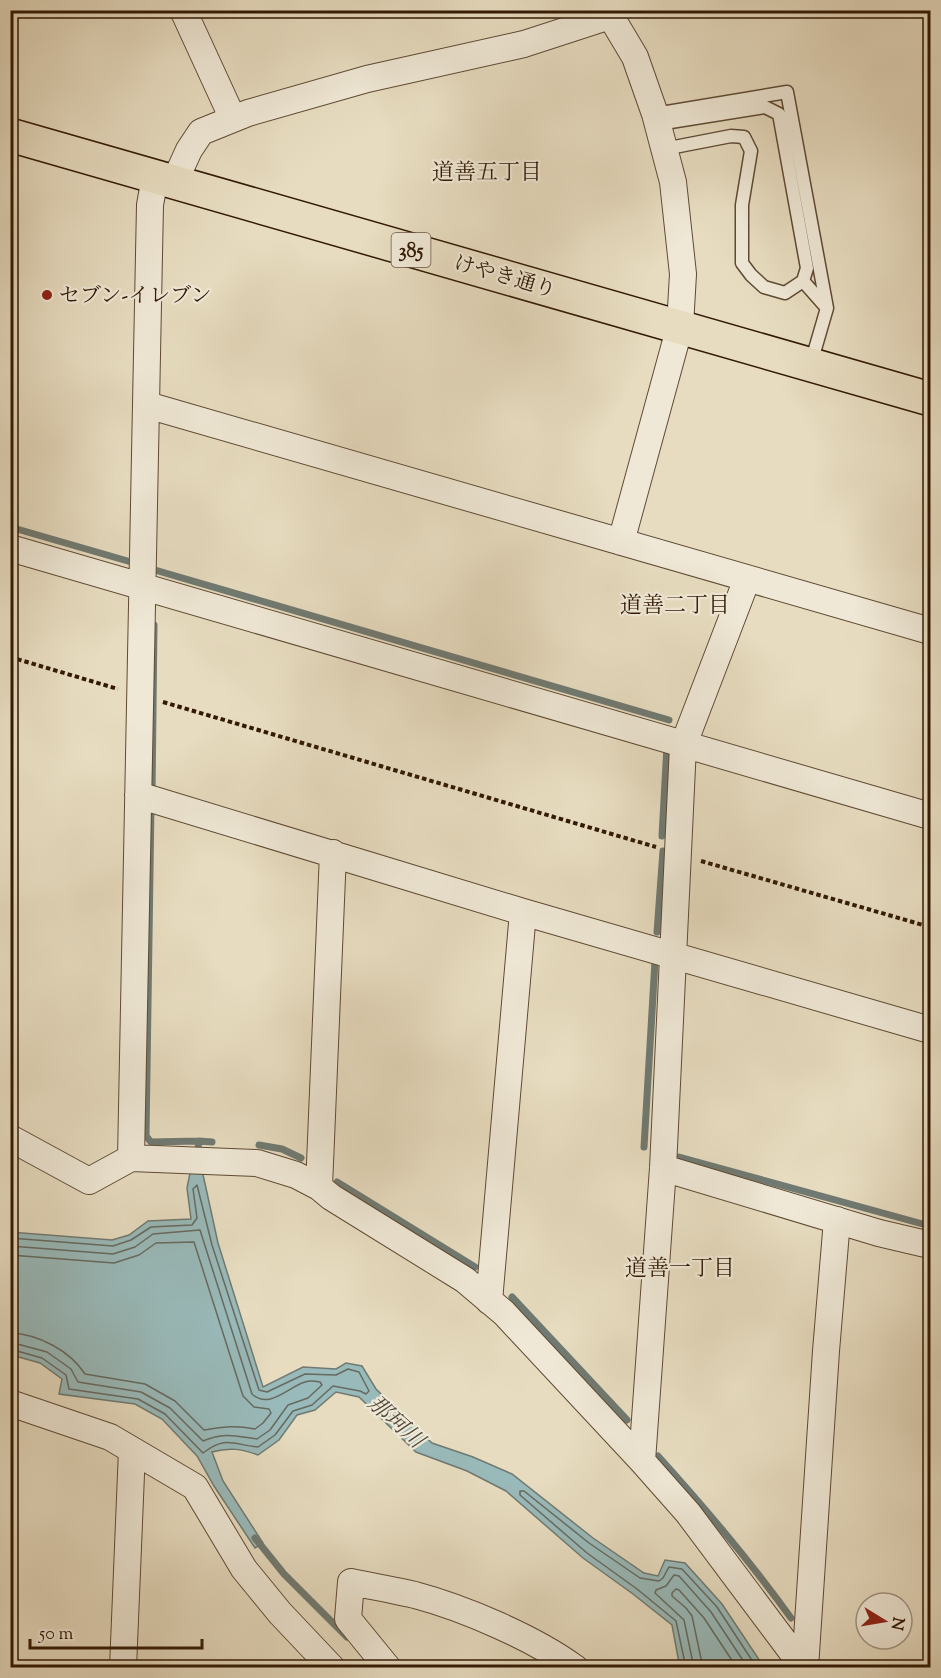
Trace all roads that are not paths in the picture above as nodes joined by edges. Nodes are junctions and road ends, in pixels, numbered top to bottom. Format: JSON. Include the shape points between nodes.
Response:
{"nodes":[{"id":1,"x":183,"y":10,"type":"edge"},
{"id":2,"x":608,"y":13,"type":"edge"},
{"id":3,"x":233,"y":119,"type":"junction"},
{"id":4,"x":657,"y":119,"type":"junction"},
{"id":5,"x":10,"y":135,"type":"edge"},
{"id":6,"x":664,"y":148,"type":"junction"},
{"id":7,"x":164,"y":180,"type":"junction"},
{"id":8,"x":814,"y":236,"type":"junction"},
{"id":9,"x":807,"y":268,"type":"junction"},
{"id":10,"x":803,"y":281,"type":"junction"},
{"id":11,"x":827,"y":308,"type":"junction"},
{"id":12,"x":680,"y":326,"type":"junction"},
{"id":13,"x":811,"y":364,"type":"junction"},
{"id":14,"x":930,"y":399,"type":"edge"},
{"id":15,"x":147,"y":405,"type":"junction"},
{"id":16,"x":621,"y":542,"type":"junction"},
{"id":17,"x":10,"y":548,"type":"edge"},
{"id":18,"x":747,"y":579,"type":"junction"},
{"id":19,"x":142,"y":586,"type":"junction"},
{"id":20,"x":930,"y":631,"type":"edge"},
{"id":21,"x":683,"y":746,"type":"junction"},
{"id":22,"x":138,"y":795,"type":"junction"},
{"id":23,"x":930,"y":816,"type":"edge"},
{"id":24,"x":333,"y":853,"type":"junction"},
{"id":25,"x":523,"y":912,"type":"junction"},
{"id":26,"x":674,"y":954,"type":"junction"},
{"id":27,"x":930,"y":1030,"type":"edge"},
{"id":28,"x":10,"y":1138,"type":"edge"},
{"id":29,"x":131,"y":1158,"type":"junction"},
{"id":30,"x":663,"y":1168,"type":"junction"},
{"id":31,"x":319,"y":1187,"type":"junction"},
{"id":32,"x":837,"y":1220,"type":"junction"},
{"id":33,"x":930,"y":1245,"type":"edge"},
{"id":34,"x":489,"y":1300,"type":"junction"},
{"id":35,"x":10,"y":1403,"type":"edge"},
{"id":36,"x":132,"y":1450,"type":"junction"},
{"id":37,"x":642,"y":1461,"type":"junction"},
{"id":38,"x":123,"y":1668,"type":"edge"},
{"id":39,"x":332,"y":1668,"type":"edge"},
{"id":40,"x":388,"y":1668,"type":"edge"},
{"id":41,"x":575,"y":1668,"type":"edge"},
{"id":42,"x":804,"y":1668,"type":"edge"}],
"edges":[{"from":1,"to":3,"type":"street"},
{"from":2,"to":3,"type":"street","via":[[524,44],[367,79]]},
{"from":2,"to":4,"type":"street","via":[[635,57]]},
{"from":3,"to":7,"type":"street","via":[[201,132]]},
{"from":4,"to":6,"type":"street"},
{"from":4,"to":8,"type":"lane","via":[[787,92]]},
{"from":4,"to":9,"type":"lane","via":[[765,107],[779,114]]},
{"from":5,"to":7,"type":"highway","name":"けやき通り","number":"385"},
{"from":6,"to":10,"type":"lane","via":[[744,137],[751,151],[742,205],[742,263],[764,287],[785,294]]},
{"from":6,"to":12,"type":"street","via":[[673,182],[683,274]]},
{"from":7,"to":12,"type":"highway","name":"けやき通り","number":"385"},
{"from":7,"to":15,"type":"street","via":[[150,205]]},
{"from":8,"to":9,"type":"lane"},
{"from":8,"to":11,"type":"lane"},
{"from":9,"to":10,"type":"lane"},
{"from":10,"to":11,"type":"lane"},
{"from":11,"to":13,"type":"lane"},
{"from":12,"to":13,"type":"highway","name":"けやき通り","number":"385"},
{"from":12,"to":16,"type":"street"},
{"from":13,"to":14,"type":"highway","name":"けやき通り","number":"385"},
{"from":15,"to":16,"type":"street"},
{"from":15,"to":19,"type":"street"},
{"from":16,"to":18,"type":"street"},
{"from":17,"to":19,"type":"street"},
{"from":18,"to":20,"type":"street"},
{"from":18,"to":21,"type":"street"},
{"from":19,"to":21,"type":"street"},
{"from":19,"to":22,"type":"street"},
{"from":21,"to":23,"type":"street"},
{"from":21,"to":26,"type":"street"},
{"from":22,"to":24,"type":"street"},
{"from":22,"to":29,"type":"street"},
{"from":24,"to":25,"type":"street"},
{"from":24,"to":31,"type":"street"},
{"from":25,"to":26,"type":"street"},
{"from":25,"to":34,"type":"street"},
{"from":26,"to":27,"type":"street"},
{"from":26,"to":30,"type":"street"},
{"from":28,"to":29,"type":"street","via":[[89,1181]]},
{"from":29,"to":31,"type":"street","via":[[257,1162]]},
{"from":30,"to":32,"type":"street"},
{"from":30,"to":37,"type":"street"},
{"from":31,"to":34,"type":"street","via":[[465,1280]]},
{"from":32,"to":33,"type":"street"},
{"from":32,"to":42,"type":"street"},
{"from":34,"to":37,"type":"street"},
{"from":35,"to":36,"type":"street","via":[[110,1437]]},
{"from":36,"to":38,"type":"street"},
{"from":36,"to":39,"type":"street","via":[[195,1487],[244,1569]]},
{"from":37,"to":42,"type":"street","via":[[688,1513]]},
{"from":40,"to":41,"type":"street","via":[[348,1619],[351,1582],[416,1595],[470,1614],[556,1654]]}]}
